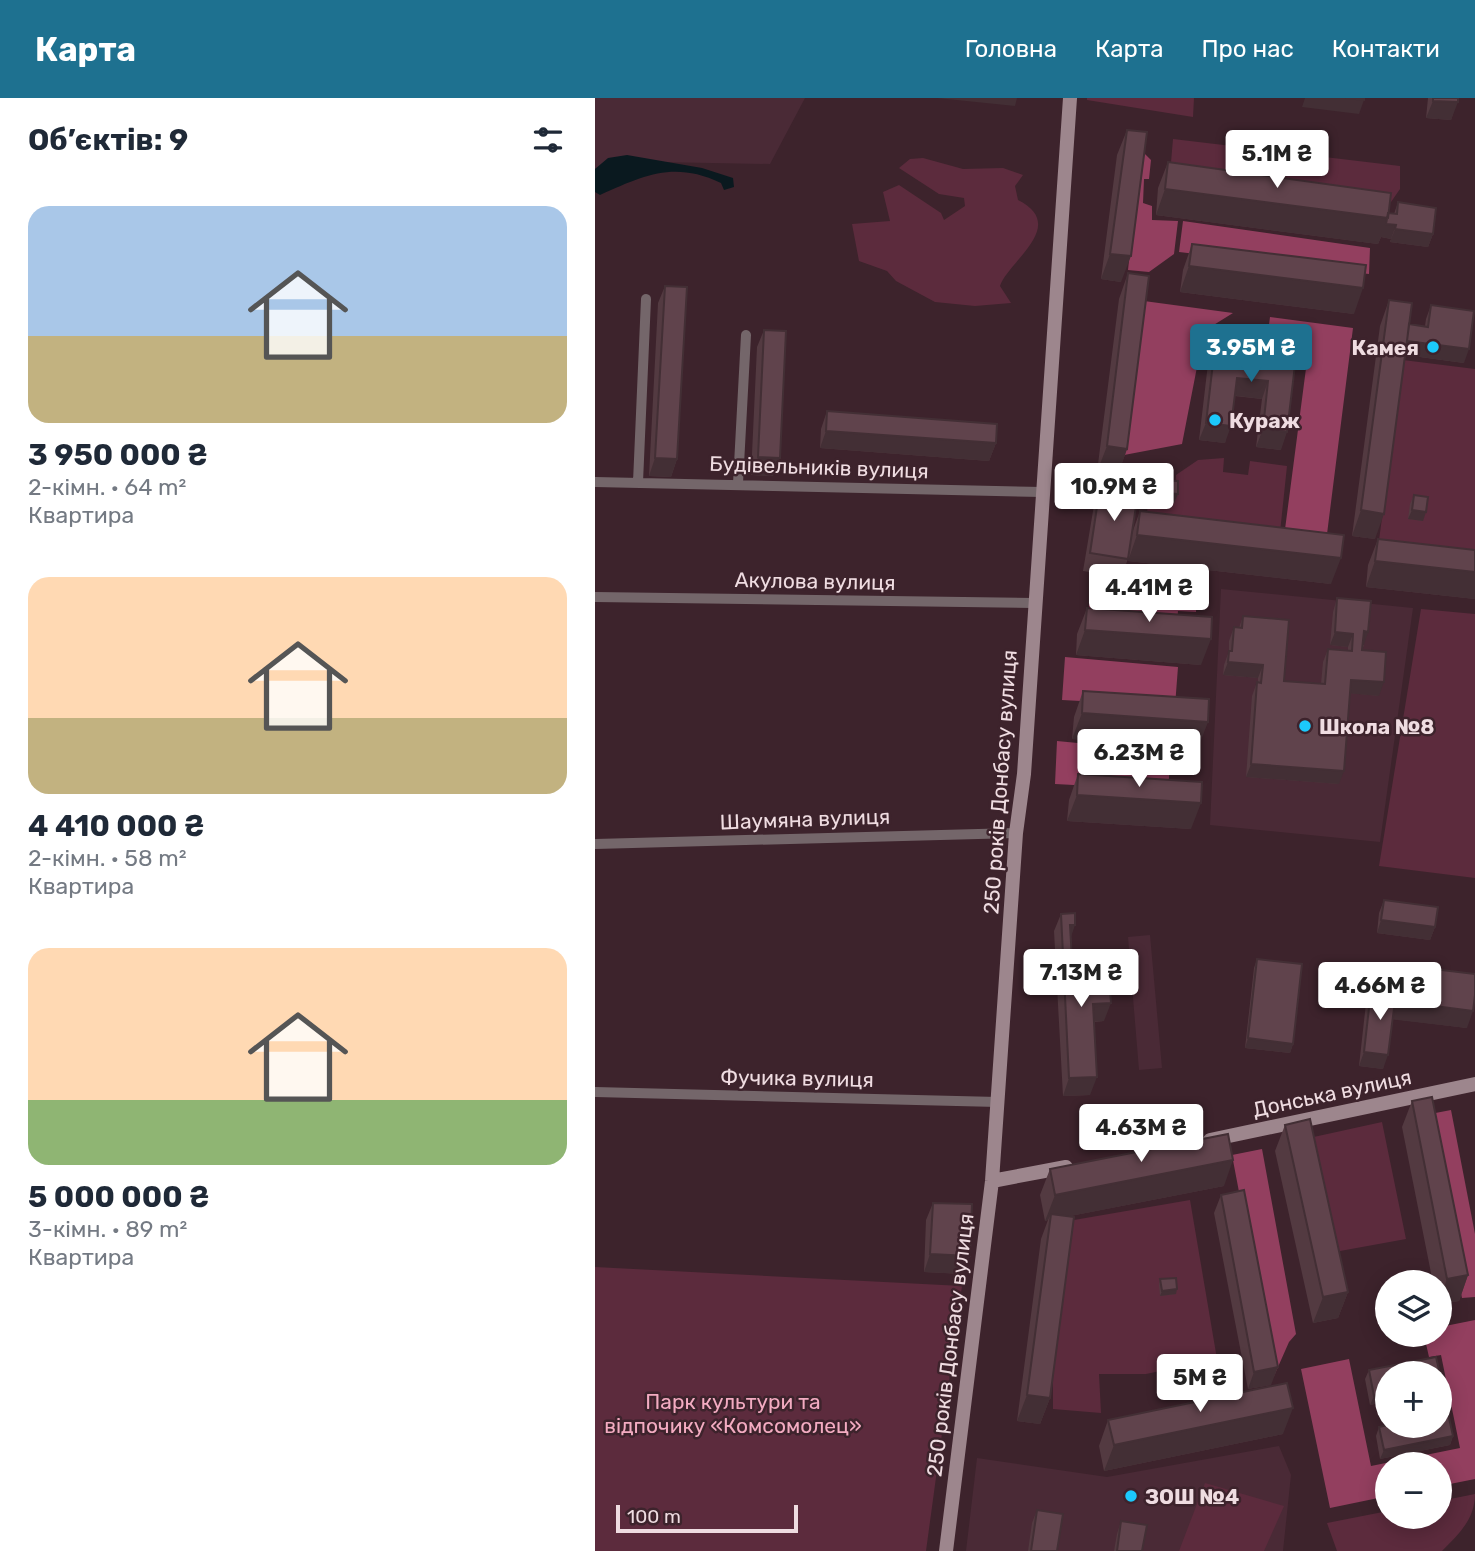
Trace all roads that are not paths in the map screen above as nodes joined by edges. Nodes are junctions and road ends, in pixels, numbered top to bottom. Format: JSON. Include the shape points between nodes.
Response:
{"nodes":[{"id":1,"x":1070,"y":98,"type":"edge"},
{"id":2,"x":646,"y":299,"type":"dead end"},
{"id":3,"x":746,"y":335,"type":"dead end"},
{"id":4,"x":595,"y":482,"type":"edge"},
{"id":5,"x":638,"y":482,"type":"junction"},
{"id":6,"x":738,"y":484,"type":"junction"},
{"id":7,"x":1042,"y":492,"type":"junction"},
{"id":8,"x":595,"y":597,"type":"edge"},
{"id":9,"x":1034,"y":603,"type":"junction"},
{"id":10,"x":1016,"y":832,"type":"junction"},
{"id":11,"x":595,"y":844,"type":"edge"},
{"id":12,"x":1475,"y":1084,"type":"edge"},
{"id":13,"x":595,"y":1092,"type":"edge"},
{"id":14,"x":998,"y":1102,"type":"junction"},
{"id":15,"x":1188,"y":1144,"type":"edge"},
{"id":16,"x":1083,"y":1164,"type":"edge"},
{"id":17,"x":992,"y":1181,"type":"junction"},
{"id":18,"x":946,"y":1551,"type":"edge"}],
"edges":[{"from":1,"to":7,"type":"street","name":"250 років Донбасу вулиця"},
{"from":2,"to":5,"type":"street"},
{"from":3,"to":6,"type":"street"},
{"from":4,"to":5,"type":"street","name":"Будівельників вулиця"},
{"from":5,"to":6,"type":"street","name":"Будівельників вулиця"},
{"from":6,"to":7,"type":"street","name":"Будівельників вулиця"},
{"from":7,"to":9,"type":"street","name":"250 років Донбасу вулиця"},
{"from":8,"to":9,"type":"street","name":"Акулова вулиця"},
{"from":9,"to":10,"type":"street","name":"250 років Донбасу вулиця"},
{"from":10,"to":11,"type":"street","name":"Шаумяна вулиця"},
{"from":10,"to":14,"type":"street","name":"250 років Донбасу вулиця"},
{"from":12,"to":15,"type":"street","name":"Донська вулиця"},
{"from":13,"to":14,"type":"street","name":"Фучика вулиця"},
{"from":14,"to":17,"type":"street","name":"250 років Донбасу вулиця"},
{"from":16,"to":17,"type":"street"},
{"from":17,"to":18,"type":"street","name":"250 років Донбасу вулиця"}]}
